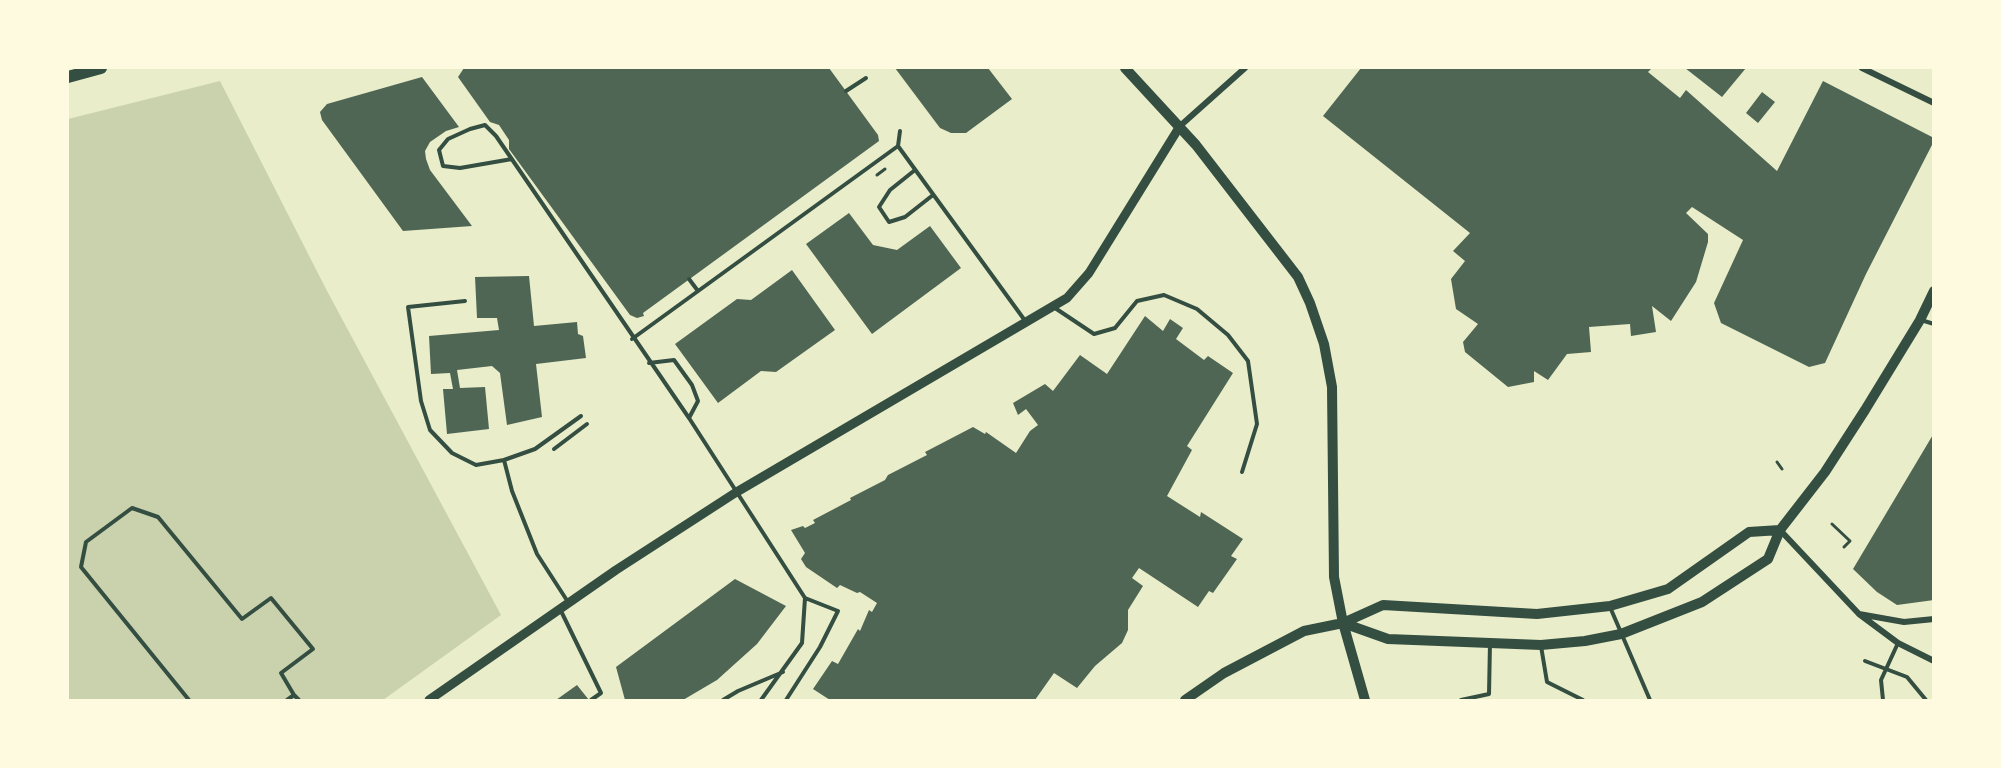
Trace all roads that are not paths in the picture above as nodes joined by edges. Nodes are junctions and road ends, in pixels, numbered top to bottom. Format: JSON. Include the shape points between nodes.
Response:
{"nodes":[{"id":1,"x":101,"y":68,"type":"edge"},
{"id":2,"x":1125,"y":68,"type":"edge"},
{"id":3,"x":1245,"y":68,"type":"edge"},
{"id":4,"x":1862,"y":68,"type":"edge"},
{"id":5,"x":68,"y":77,"type":"edge"},
{"id":6,"x":866,"y":78,"type":"dead end"},
{"id":7,"x":846,"y":92,"type":"dead end"},
{"id":8,"x":1934,"y":103,"type":"edge"},
{"id":9,"x":1180,"y":126,"type":"junction"},
{"id":10,"x":900,"y":131,"type":"dead end"},
{"id":11,"x":898,"y":146,"type":"junction"},
{"id":12,"x":512,"y":159,"type":"junction"},
{"id":13,"x":915,"y":170,"type":"junction"},
{"id":14,"x":933,"y":195,"type":"junction"},
{"id":15,"x":689,"y":279,"type":"dead end"},
{"id":16,"x":698,"y":291,"type":"junction"},
{"id":17,"x":1934,"y":291,"type":"edge"},
{"id":18,"x":465,"y":301,"type":"dead end"},
{"id":19,"x":1054,"y":307,"type":"junction"},
{"id":20,"x":1920,"y":320,"type":"junction"},
{"id":21,"x":1026,"y":323,"type":"junction"},
{"id":22,"x":1934,"y":324,"type":"edge"},
{"id":23,"x":632,"y":339,"type":"junction"},
{"id":24,"x":649,"y":363,"type":"junction"},
{"id":25,"x":581,"y":416,"type":"dead end"},
{"id":26,"x":689,"y":418,"type":"junction"},
{"id":27,"x":587,"y":424,"type":"dead end"},
{"id":28,"x":554,"y":450,"type":"dead end"},
{"id":29,"x":504,"y":460,"type":"junction"},
{"id":30,"x":1242,"y":472,"type":"dead end"},
{"id":31,"x":735,"y":493,"type":"junction"},
{"id":32,"x":1780,"y":530,"type":"junction"},
{"id":33,"x":804,"y":598,"type":"junction"},
{"id":34,"x":565,"y":606,"type":"junction"},
{"id":35,"x":1610,"y":606,"type":"junction"},
{"id":36,"x":1859,"y":614,"type":"junction"},
{"id":37,"x":1934,"y":619,"type":"edge"},
{"id":38,"x":1343,"y":623,"type":"junction"},
{"id":39,"x":1621,"y":634,"type":"junction"},
{"id":40,"x":1490,"y":643,"type":"junction"},
{"id":41,"x":1898,"y":643,"type":"junction"},
{"id":42,"x":1541,"y":645,"type":"junction"},
{"id":43,"x":1865,"y":661,"type":"dead end"},
{"id":44,"x":1934,"y":661,"type":"edge"},
{"id":45,"x":1887,"y":668,"type":"junction"},
{"id":46,"x":783,"y":671,"type":"junction"},
{"id":47,"x":294,"y":695,"type":"junction"},
{"id":48,"x":189,"y":700,"type":"edge"},
{"id":49,"x":287,"y":700,"type":"edge"},
{"id":50,"x":298,"y":700,"type":"edge"},
{"id":51,"x":429,"y":700,"type":"edge"},
{"id":52,"x":591,"y":700,"type":"edge"},
{"id":53,"x":723,"y":700,"type":"edge"},
{"id":54,"x":761,"y":700,"type":"edge"},
{"id":55,"x":786,"y":700,"type":"edge"},
{"id":56,"x":1185,"y":700,"type":"edge"},
{"id":57,"x":1365,"y":700,"type":"edge"},
{"id":58,"x":1461,"y":700,"type":"edge"},
{"id":59,"x":1584,"y":700,"type":"edge"},
{"id":60,"x":1650,"y":700,"type":"edge"},
{"id":61,"x":1882,"y":700,"type":"edge"},
{"id":62,"x":1926,"y":700,"type":"edge"}],
"edges":[{"from":1,"to":5,"type":"highway"},
{"from":2,"to":9,"type":"main road"},
{"from":3,"to":9,"type":"street"},
{"from":4,"to":8,"type":"street"},
{"from":6,"to":7,"type":"lane"},
{"from":9,"to":19,"type":"street","via":[[1089,273],[1079,287]]},
{"from":9,"to":38,"type":"main road","via":[[1298,277],[1324,344],[1332,387],[1334,577]]},
{"from":10,"to":11,"type":"lane"},
{"from":11,"to":13,"type":"lane"},
{"from":11,"to":16,"type":"lane"},
{"from":12,"to":12,"type":"lane","via":[[485,125],[448,139],[439,150],[443,166]]},
{"from":12,"to":23,"type":"lane"},
{"from":13,"to":14,"type":"lane"},
{"from":13,"to":14,"type":"lane","via":[[890,190],[879,207],[889,222],[905,217]]},
{"from":14,"to":21,"type":"lane"},
{"from":15,"to":16,"type":"lane"},
{"from":16,"to":23,"type":"lane"},
{"from":17,"to":20,"type":"main road"},
{"from":18,"to":29,"type":"lane","via":[[408,307],[421,401],[430,430],[452,453],[476,465]]},
{"from":19,"to":21,"type":"street"},
{"from":19,"to":30,"type":"lane","via":[[1094,334],[1114,327],[1137,301],[1164,294],[1197,309],[1228,335],[1248,361],[1257,424]]},
{"from":20,"to":22,"type":"lane"},
{"from":20,"to":32,"type":"main road","via":[[1825,472]]},
{"from":21,"to":31,"type":"street"},
{"from":23,"to":24,"type":"lane"},
{"from":24,"to":26,"type":"lane"},
{"from":24,"to":26,"type":"lane","via":[[674,360],[698,401]]},
{"from":25,"to":29,"type":"lane","via":[[535,449]]},
{"from":26,"to":31,"type":"lane"},
{"from":27,"to":28,"type":"lane"},
{"from":29,"to":34,"type":"lane","via":[[537,554]]},
{"from":31,"to":33,"type":"lane"},
{"from":31,"to":34,"type":"street"},
{"from":32,"to":35,"type":"main road","via":[[1749,532],[1668,589]]},
{"from":32,"to":36,"type":"street"},
{"from":32,"to":39,"type":"main road","via":[[1768,559],[1733,584],[1702,602]]},
{"from":33,"to":46,"type":"lane","via":[[802,643]]},
{"from":33,"to":55,"type":"lane","via":[[838,611]]},
{"from":34,"to":51,"type":"street"},
{"from":34,"to":52,"type":"lane","via":[[601,693]]},
{"from":35,"to":38,"type":"main road","via":[[1530,614],[1383,605]]},
{"from":35,"to":39,"type":"lane"},
{"from":36,"to":37,"type":"street","via":[[1904,622]]},
{"from":36,"to":41,"type":"street"},
{"from":38,"to":40,"type":"main road","via":[[1388,639]]},
{"from":38,"to":56,"type":"main road","via":[[1304,631],[1224,673]]},
{"from":38,"to":57,"type":"main road"},
{"from":39,"to":42,"type":"main road"},
{"from":39,"to":60,"type":"lane"},
{"from":40,"to":42,"type":"main road"},
{"from":40,"to":58,"type":"lane","via":[[1489,694]]},
{"from":41,"to":44,"type":"street"},
{"from":41,"to":45,"type":"lane"},
{"from":42,"to":59,"type":"lane","via":[[1547,682]]},
{"from":43,"to":45,"type":"lane"},
{"from":45,"to":61,"type":"lane","via":[[1881,680]]},
{"from":45,"to":62,"type":"lane","via":[[1907,677]]},
{"from":46,"to":53,"type":"lane"},
{"from":46,"to":54,"type":"lane"},
{"from":47,"to":48,"type":"lane","via":[[281,673],[313,649],[272,598],[242,619],[158,517],[132,508],[86,542],[81,567]]},
{"from":47,"to":49,"type":"lane"},
{"from":47,"to":50,"type":"lane"}]}
